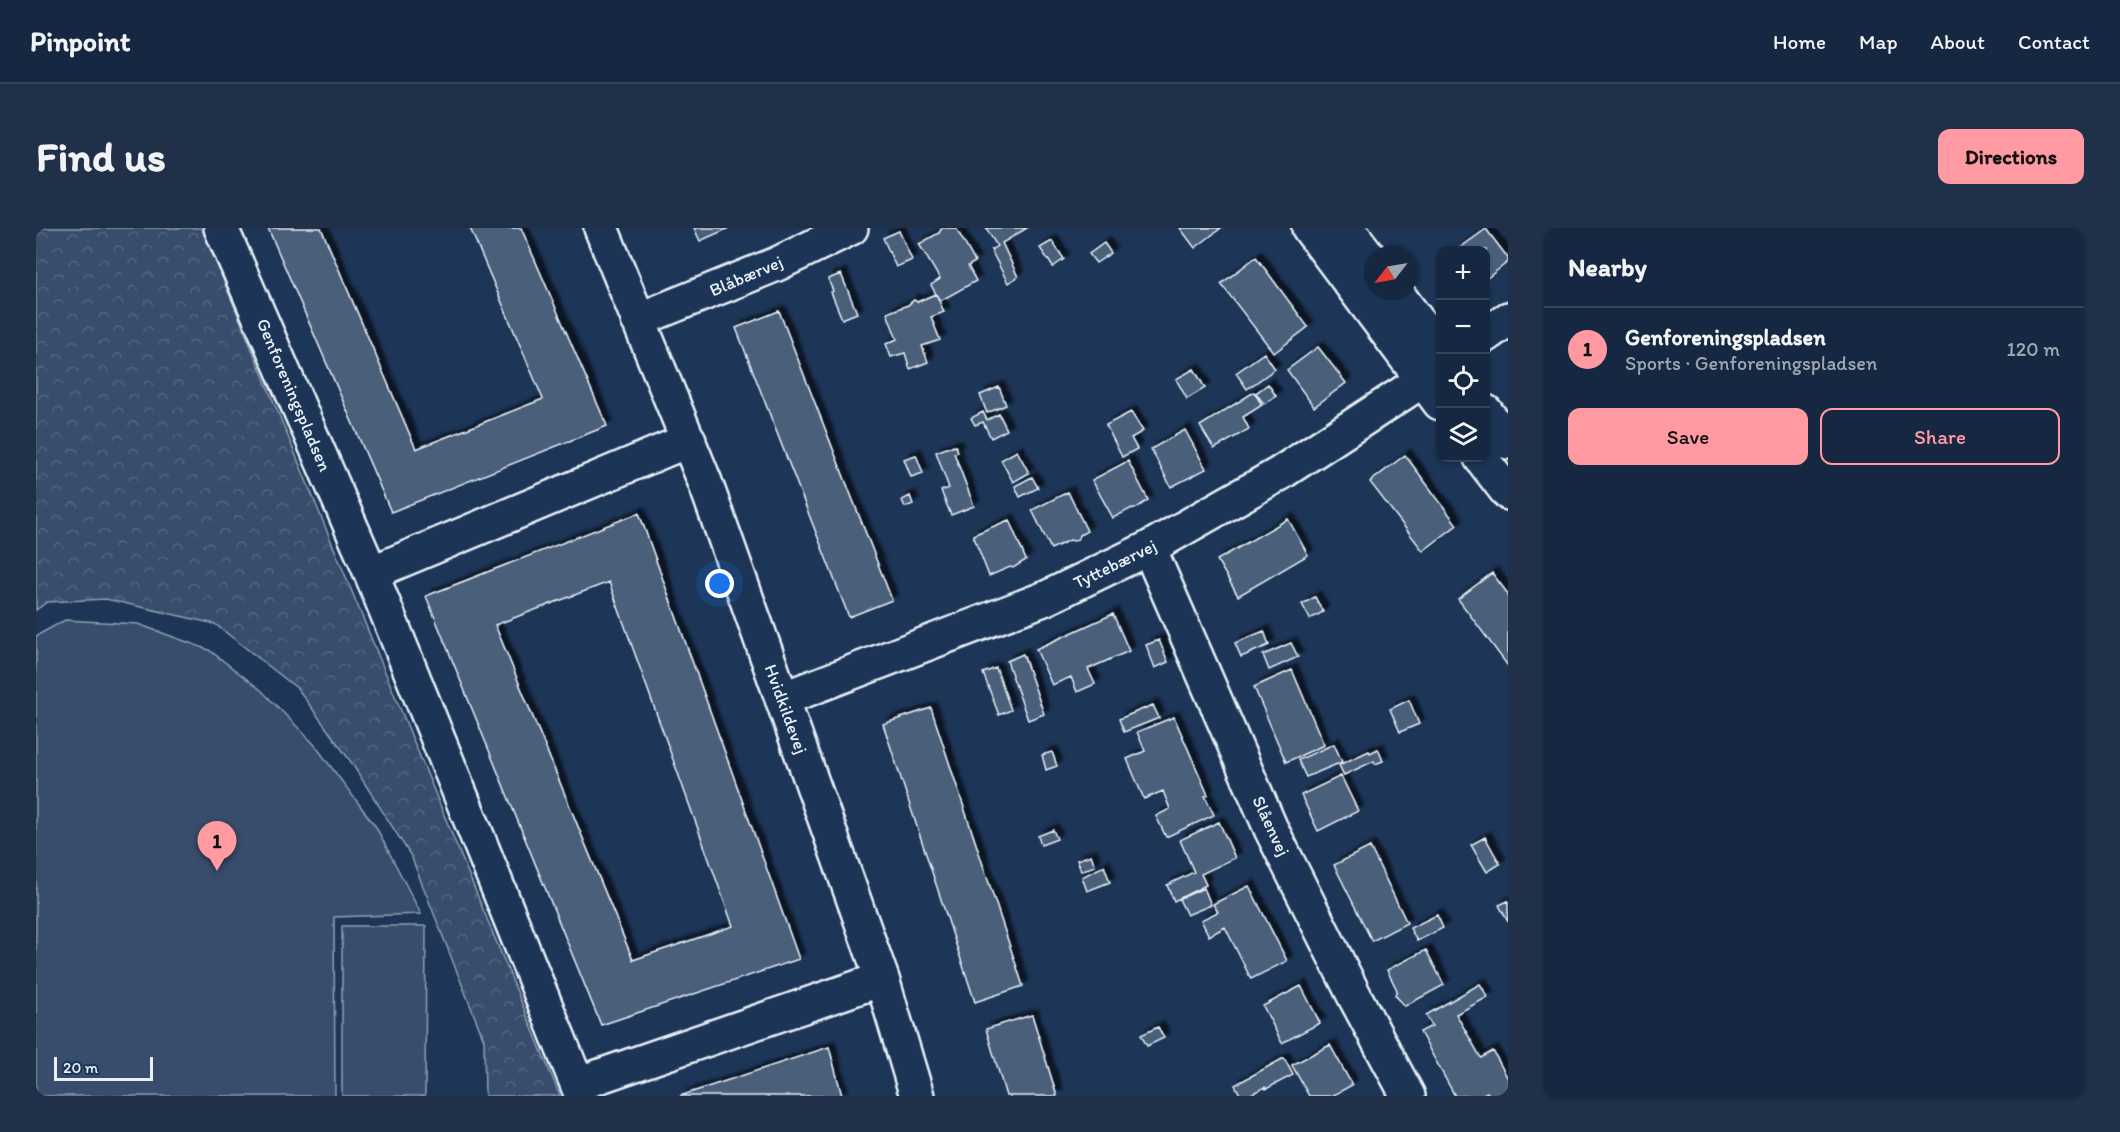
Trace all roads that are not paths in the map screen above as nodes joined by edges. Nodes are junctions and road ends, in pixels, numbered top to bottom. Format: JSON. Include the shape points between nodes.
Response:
{"nodes":[{"id":1,"x":221,"y":228,"type":"edge"},
{"id":2,"x":601,"y":228,"type":"edge"},
{"id":3,"x":851,"y":228,"type":"edge"},
{"id":4,"x":1309,"y":228,"type":"edge"},
{"id":5,"x":1347,"y":228,"type":"edge"},
{"id":6,"x":1364,"y":250,"type":"edge"},
{"id":7,"x":1402,"y":300,"type":"edge"},
{"id":8,"x":1508,"y":319,"type":"edge"},
{"id":9,"x":638,"y":320,"type":"junction"},
{"id":10,"x":1490,"y":332,"type":"edge"},
{"id":11,"x":1436,"y":346,"type":"edge"},
{"id":12,"x":1435,"y":384,"type":"edge"},
{"id":13,"x":1490,"y":419,"type":"edge"},
{"id":14,"x":689,"y":440,"type":"junction"},
{"id":15,"x":1508,"y":442,"type":"edge"},
{"id":16,"x":1484,"y":462,"type":"edge"},
{"id":17,"x":1508,"y":494,"type":"edge"},
{"id":18,"x":1149,"y":548,"type":"junction"},
{"id":19,"x":371,"y":573,"type":"junction"},
{"id":20,"x":782,"y":699,"type":"junction"},
{"id":21,"x":882,"y":979,"type":"junction"},
{"id":22,"x":579,"y":1090,"type":"edge"},
{"id":23,"x":917,"y":1096,"type":"edge"},
{"id":24,"x":1408,"y":1096,"type":"edge"}],
"edges":[{"from":1,"to":19,"type":"street","name":"Genforeningspladsen"},
{"from":2,"to":9,"type":"street","name":"Hvidkildevej"},
{"from":3,"to":9,"type":"street","name":"Blåbærvej","via":[[777,264]]},
{"from":4,"to":12,"type":"street"},
{"from":5,"to":6,"type":"street"},
{"from":7,"to":11,"type":"street"},
{"from":8,"to":10,"type":"street"},
{"from":9,"to":14,"type":"street","name":"Hvidkildevej"},
{"from":12,"to":18,"type":"street","name":"Tyttebærvej"},
{"from":13,"to":15,"type":"street"},
{"from":14,"to":19,"type":"street"},
{"from":14,"to":20,"type":"street","name":"Hvidkildevej"},
{"from":16,"to":17,"type":"street"},
{"from":18,"to":20,"type":"street","name":"Tyttebærvej","via":[[1046,598]]},
{"from":18,"to":24,"type":"street","name":"Slåenvej","via":[[1271,829]]},
{"from":19,"to":22,"type":"street","name":"Genforeningspladsen"},
{"from":20,"to":21,"type":"street","name":"Hvidkildevej"},
{"from":21,"to":22,"type":"street"},
{"from":21,"to":23,"type":"street","name":"Hvidkildevej"}]}
